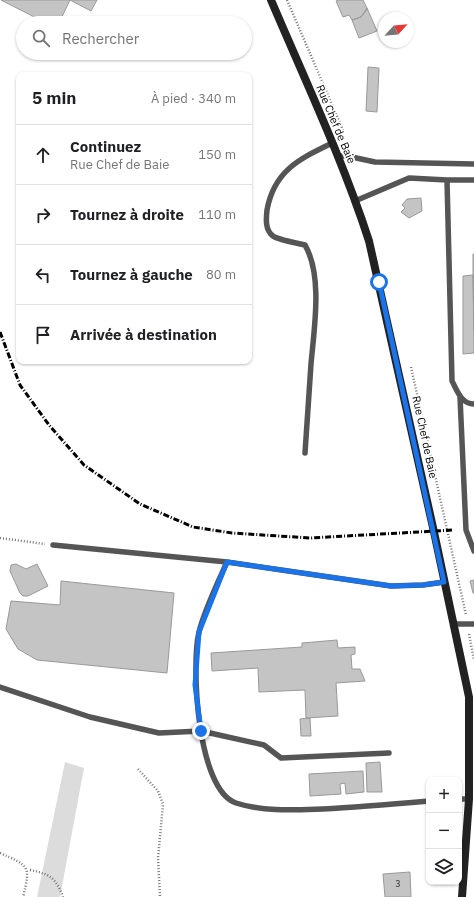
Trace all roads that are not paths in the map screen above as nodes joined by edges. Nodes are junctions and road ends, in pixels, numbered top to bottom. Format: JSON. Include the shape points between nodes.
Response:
{"nodes":[{"id":1,"x":271,"y":0,"type":"edge"},
{"id":2,"x":332,"y":143,"type":"junction"},
{"id":3,"x":338,"y":156,"type":"junction"},
{"id":4,"x":474,"y":164,"type":"edge"},
{"id":5,"x":447,"y":180,"type":"junction"},
{"id":6,"x":474,"y":180,"type":"edge"},
{"id":7,"x":356,"y":201,"type":"junction"},
{"id":8,"x":460,"y":397,"type":"junction"},
{"id":9,"x":474,"y":404,"type":"edge"},
{"id":10,"x":305,"y":453,"type":"dead end"},
{"id":11,"x":53,"y":545,"type":"road end"},
{"id":12,"x":474,"y":551,"type":"edge"},
{"id":13,"x":227,"y":562,"type":"junction"},
{"id":14,"x":444,"y":582,"type":"junction"},
{"id":15,"x":454,"y":624,"type":"junction"},
{"id":16,"x":471,"y":624,"type":"edge"},
{"id":17,"x":0,"y":687,"type":"edge"},
{"id":18,"x":201,"y":731,"type":"junction"},
{"id":19,"x":389,"y":753,"type":"dead end"},
{"id":20,"x":462,"y":799,"type":"edge"},
{"id":21,"x":469,"y":799,"type":"junction"},
{"id":22,"x":426,"y":801,"type":"edge"},
{"id":23,"x":462,"y":897,"type":"edge"}],
"edges":[{"from":1,"to":2,"type":"street","name":"Rue Chef de Baie"},
{"from":2,"to":3,"type":"street","name":"Rue Chef de Baie"},
{"from":2,"to":10,"type":"lane","via":[[304,156],[280,176],[269,201],[266,217],[267,229],[274,237],[305,246],[314,270],[316,305]]},
{"from":3,"to":4,"type":"lane","via":[[375,162]]},
{"from":3,"to":7,"type":"street","name":"Rue Chef de Baie"},
{"from":5,"to":6,"type":"lane"},
{"from":5,"to":7,"type":"lane","via":[[408,178]]},
{"from":5,"to":8,"type":"lane","via":[[452,381]]},
{"from":7,"to":14,"type":"street","name":"Rue Chef de Baie","via":[[379,282]]},
{"from":8,"to":9,"type":"lane"},
{"from":8,"to":12,"type":"lane","via":[[466,530]]},
{"from":11,"to":13,"type":"lane"},
{"from":13,"to":14,"type":"lane","via":[[391,586]]},
{"from":13,"to":18,"type":"lane","via":[[199,632],[195,685]]},
{"from":14,"to":15,"type":"street","name":"Rue Chef de Baie"},
{"from":15,"to":16,"type":"lane"},
{"from":15,"to":21,"type":"street","name":"Rue Chef de Baie","via":[[469,697]]},
{"from":17,"to":18,"type":"lane","via":[[90,717],[159,733]]},
{"from":18,"to":19,"type":"lane","via":[[264,745],[281,758]]},
{"from":18,"to":22,"type":"lane","via":[[210,768],[220,790],[234,802],[282,811]]},
{"from":20,"to":21,"type":"lane"},
{"from":21,"to":23,"type":"street","name":"Rue Chef de Baie"}]}
